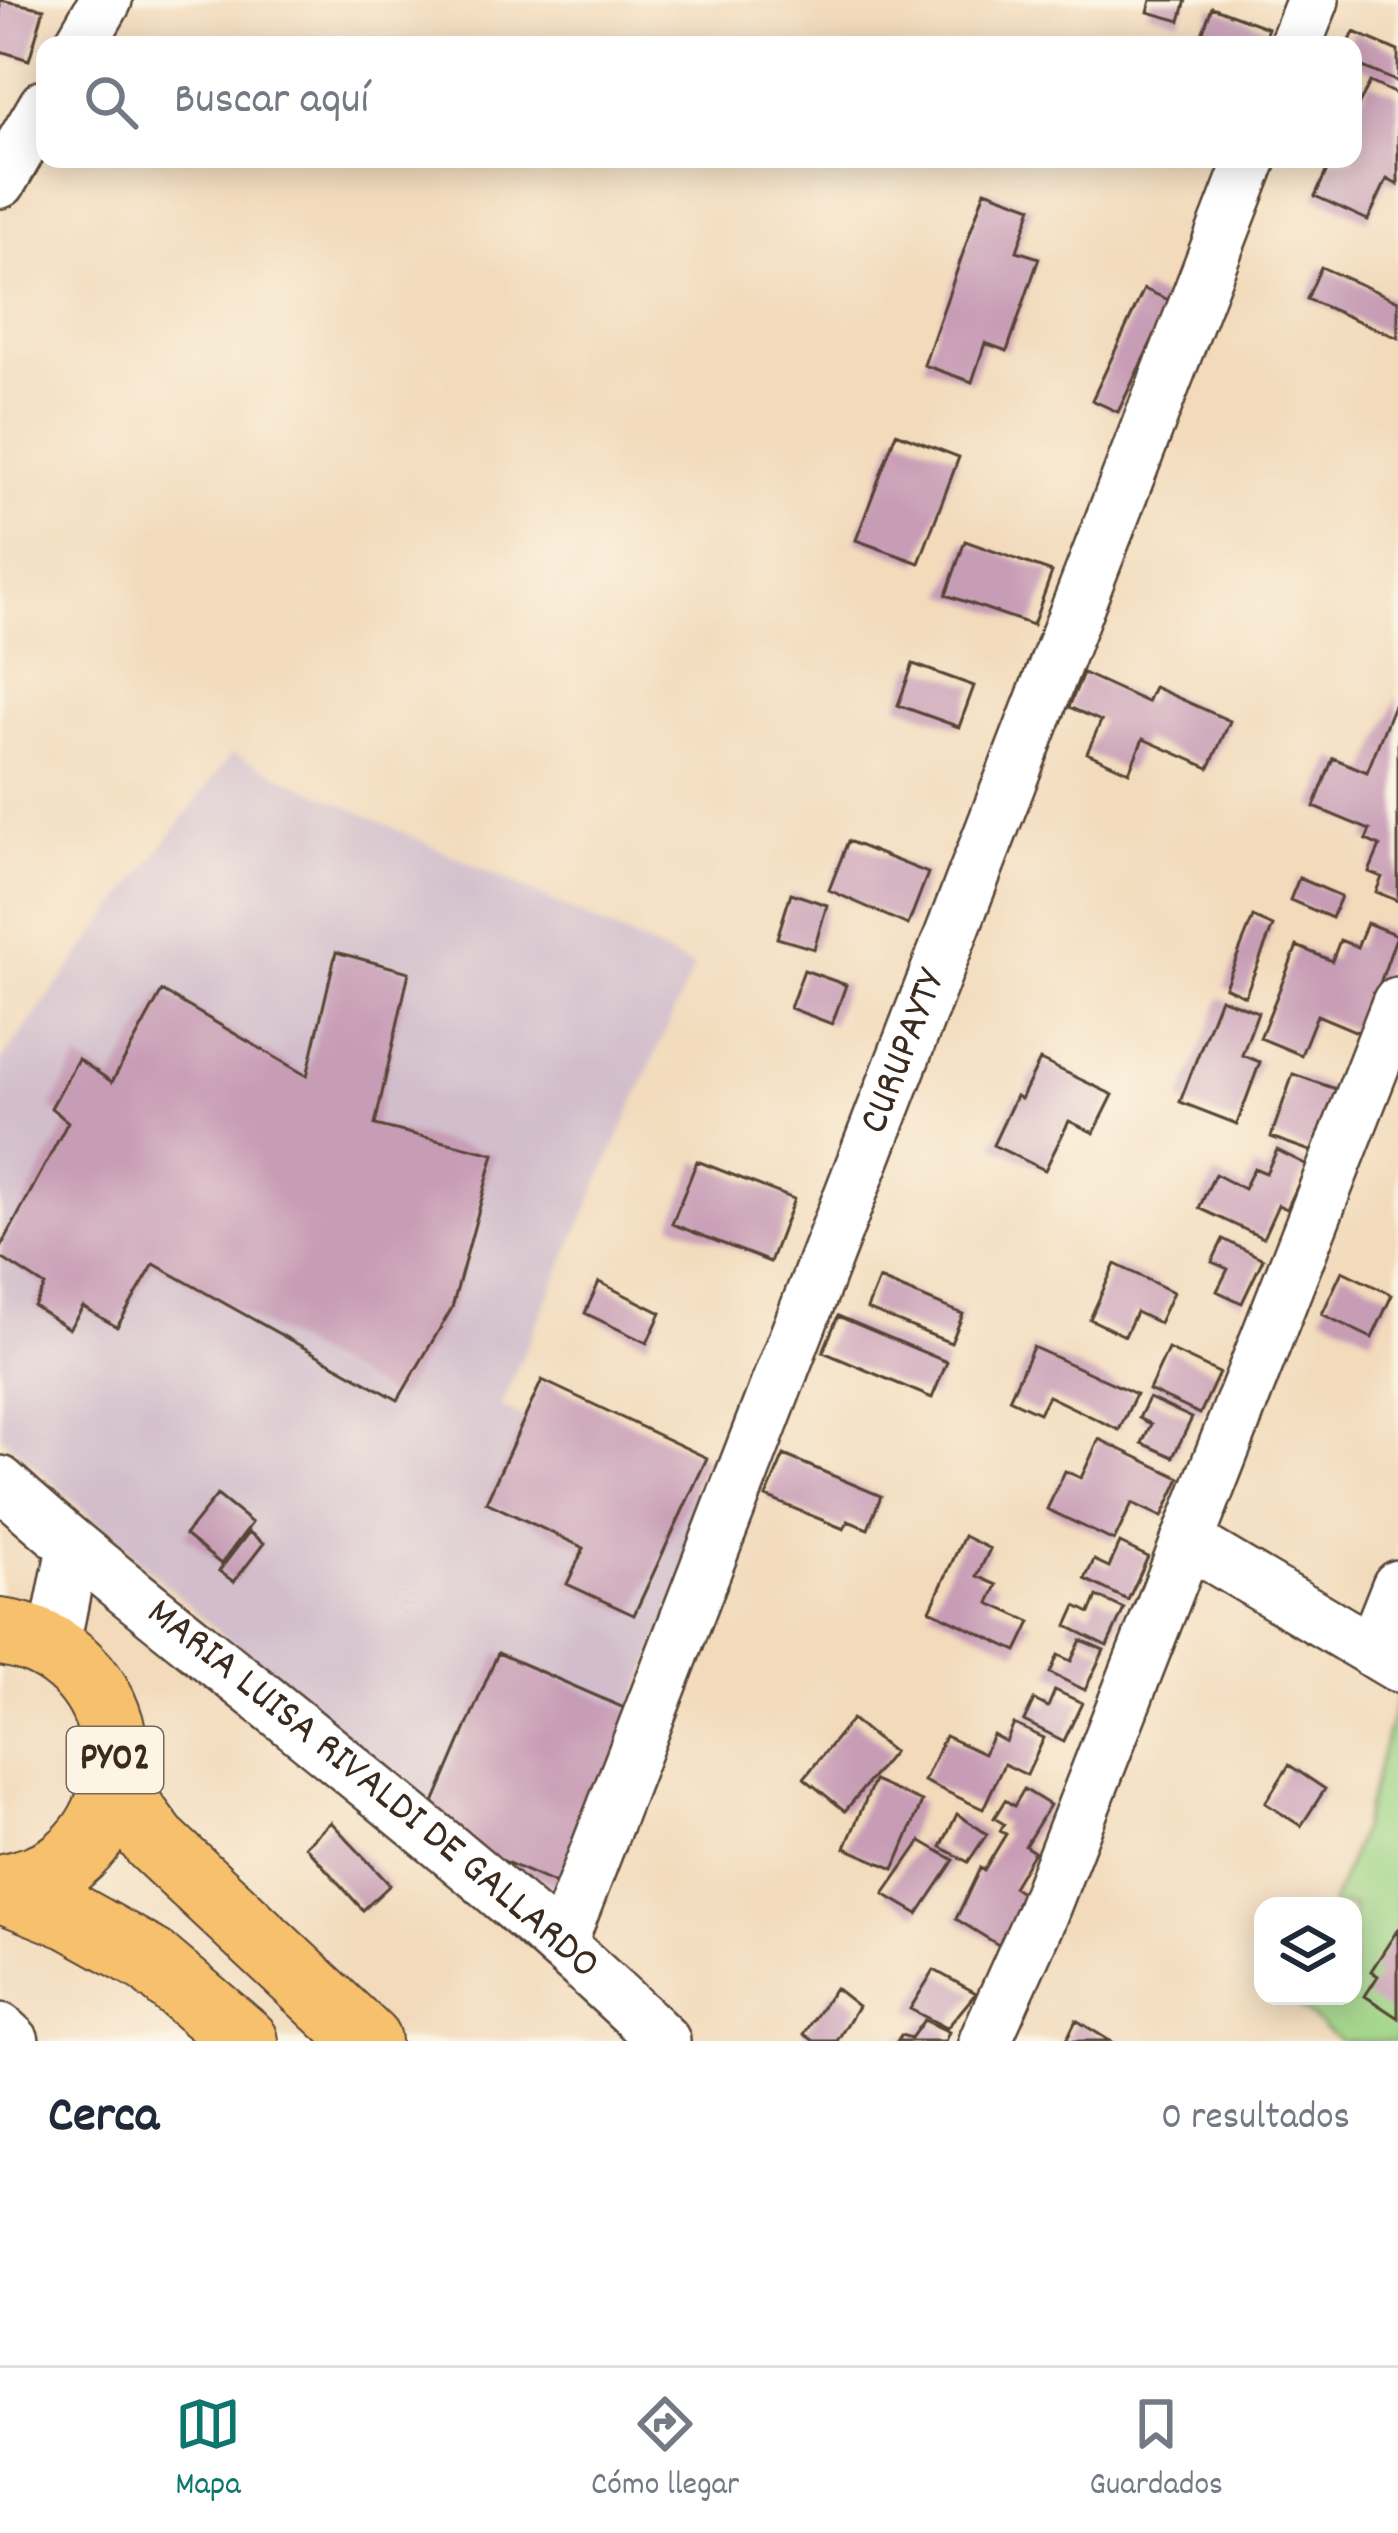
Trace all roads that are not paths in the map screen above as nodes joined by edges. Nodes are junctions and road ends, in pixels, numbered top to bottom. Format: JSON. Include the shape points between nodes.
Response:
{"nodes":[{"id":1,"x":106,"y":0,"type":"edge"},
{"id":2,"x":1313,"y":0,"type":"edge"},
{"id":3,"x":85,"y":36,"type":"edge"},
{"id":4,"x":1299,"y":36,"type":"edge"},
{"id":5,"x":36,"y":120,"type":"edge"},
{"id":6,"x":1248,"y":168,"type":"edge"},
{"id":7,"x":0,"y":182,"type":"edge"},
{"id":8,"x":1397,"y":1007,"type":"edge"},
{"id":9,"x":0,"y":1482,"type":"edge"},
{"id":10,"x":1187,"y":1541,"type":"junction"},
{"id":11,"x":73,"y":1548,"type":"junction"},
{"id":12,"x":1398,"y":1586,"type":"edge"},
{"id":13,"x":27,"y":1641,"type":"edge"},
{"id":14,"x":1385,"y":1659,"type":"edge"},
{"id":15,"x":116,"y":1773,"type":"junction"},
{"id":16,"x":0,"y":1888,"type":"edge"},
{"id":17,"x":560,"y":1946,"type":"junction"},
{"id":18,"x":0,"y":2030,"type":"edge"},
{"id":19,"x":13,"y":2041,"type":"edge"},
{"id":20,"x":245,"y":2041,"type":"edge"},
{"id":21,"x":367,"y":2041,"type":"edge"},
{"id":22,"x":664,"y":2041,"type":"edge"},
{"id":23,"x":985,"y":2041,"type":"edge"}],
"edges":[{"from":1,"to":3,"type":"street"},
{"from":2,"to":4,"type":"street"},
{"from":5,"to":7,"type":"street"},
{"from":6,"to":17,"type":"street","name":"CURUPAYTY"},
{"from":8,"to":10,"type":"street"},
{"from":9,"to":11,"type":"street","name":"MARIA LUISA RIVALDI DE GALLARDO"},
{"from":10,"to":14,"type":"street"},
{"from":10,"to":23,"type":"street"},
{"from":11,"to":13,"type":"street"},
{"from":11,"to":17,"type":"street","name":"MARIA LUISA RIVALDI DE GALLARDO"},
{"from":12,"to":14,"type":"street"},
{"from":13,"to":15,"type":"highway","number":"PY02","via":[[82,1672],[103,1702]]},
{"from":15,"to":16,"type":"highway","number":"PY02","via":[[108,1808],[65,1864]]},
{"from":15,"to":21,"type":"highway","number":"PY02","via":[[155,1842]]},
{"from":16,"to":20,"type":"highway","number":"PY02","via":[[151,1961]]},
{"from":17,"to":22,"type":"street","name":"MARIA LUISA RIVALDI DE GALLARDO"},
{"from":18,"to":19,"type":"street"}]}
